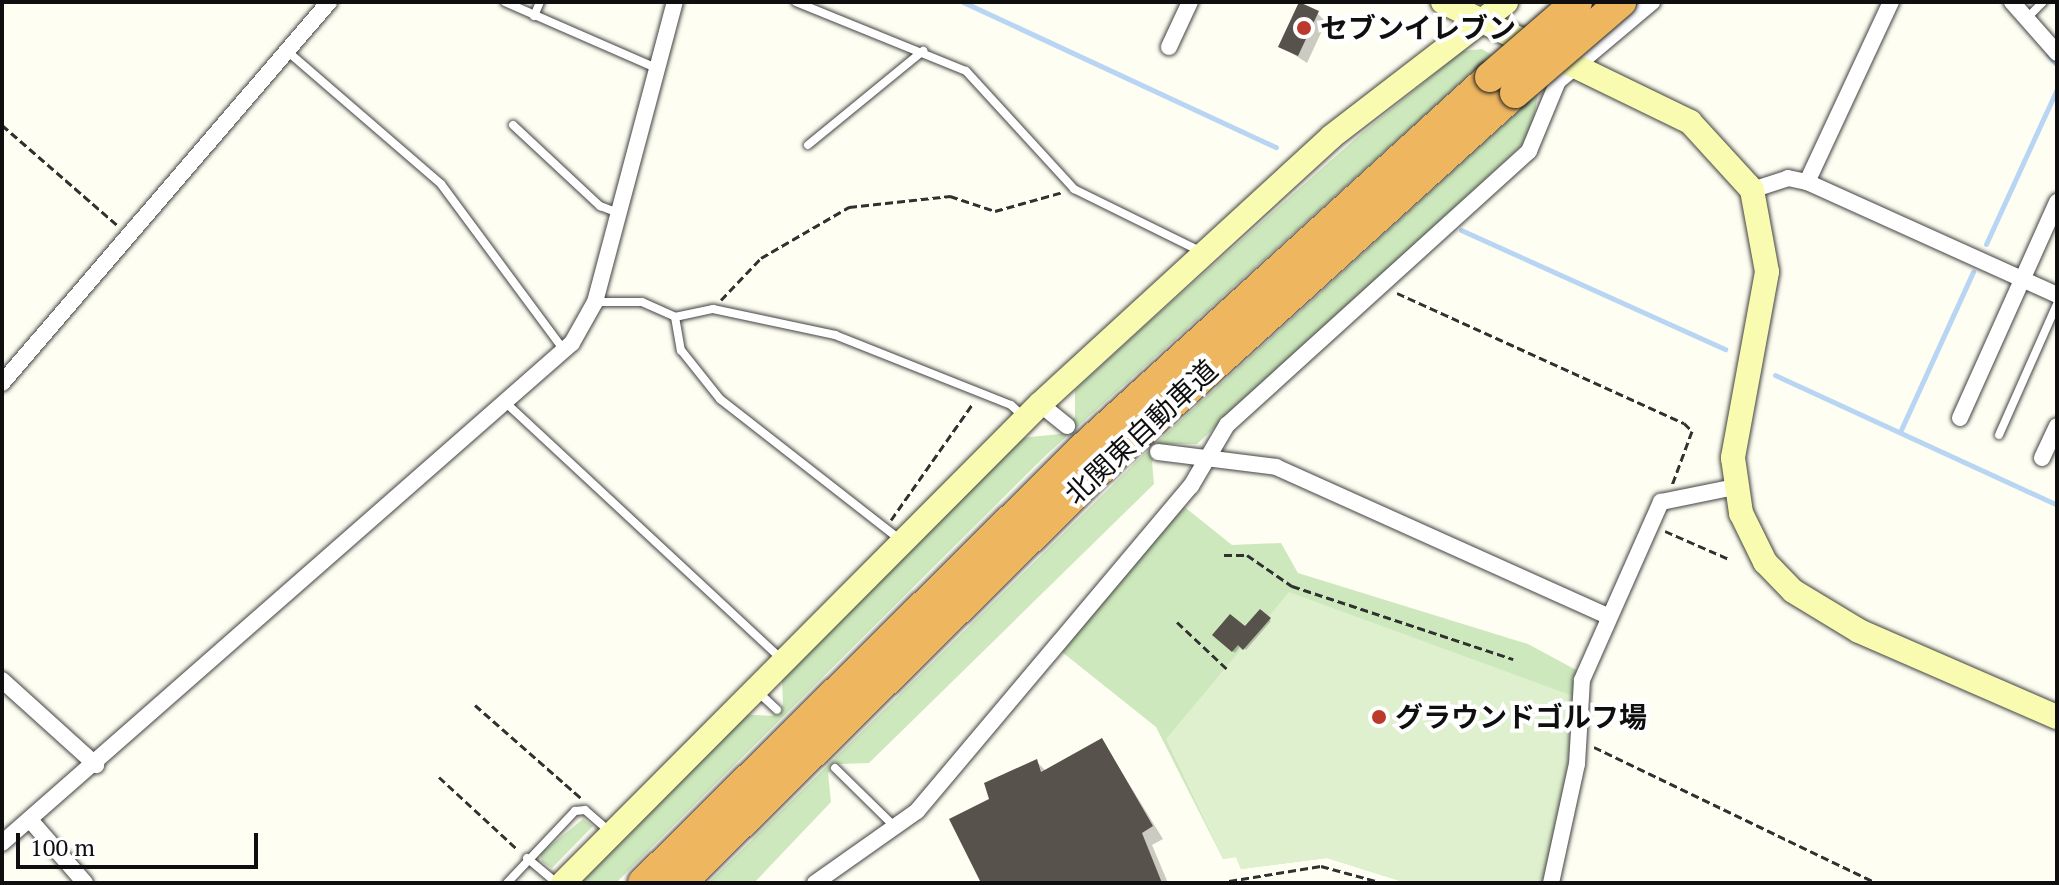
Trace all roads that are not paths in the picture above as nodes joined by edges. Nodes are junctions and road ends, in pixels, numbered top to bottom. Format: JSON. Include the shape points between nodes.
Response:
{"nodes":[{"id":1,"x":329,"y":2,"type":"edge"},
{"id":2,"x":505,"y":2,"type":"edge"},
{"id":3,"x":540,"y":2,"type":"edge"},
{"id":4,"x":675,"y":2,"type":"edge"},
{"id":5,"x":796,"y":2,"type":"edge"},
{"id":6,"x":1190,"y":2,"type":"edge"},
{"id":7,"x":1443,"y":2,"type":"edge"},
{"id":8,"x":1506,"y":2,"type":"edge"},
{"id":9,"x":1577,"y":2,"type":"edge"},
{"id":10,"x":1621,"y":2,"type":"edge"},
{"id":11,"x":1652,"y":2,"type":"edge"},
{"id":12,"x":1891,"y":2,"type":"edge"},
{"id":13,"x":2012,"y":2,"type":"edge"},
{"id":14,"x":2043,"y":2,"type":"edge"},
{"id":15,"x":534,"y":16,"type":"junction"},
{"id":16,"x":1478,"y":18,"type":"junction"},
{"id":17,"x":2027,"y":18,"type":"junction"},
{"id":18,"x":1169,"y":47,"type":"dead end"},
{"id":19,"x":286,"y":51,"type":"junction"},
{"id":20,"x":923,"y":51,"type":"junction"},
{"id":21,"x":2057,"y":53,"type":"edge"},
{"id":22,"x":1576,"y":65,"type":"junction"},
{"id":23,"x":654,"y":67,"type":"junction"},
{"id":24,"x":1503,"y":85,"type":"junction"},
{"id":25,"x":513,"y":125,"type":"dead end"},
{"id":26,"x":808,"y":145,"type":"dead end"},
{"id":27,"x":1807,"y":182,"type":"junction"},
{"id":28,"x":1752,"y":190,"type":"junction"},
{"id":29,"x":2057,"y":202,"type":"edge"},
{"id":30,"x":616,"y":212,"type":"junction"},
{"id":31,"x":1203,"y":255,"type":"junction"},
{"id":32,"x":2023,"y":279,"type":"junction"},
{"id":33,"x":2057,"y":295,"type":"edge"},
{"id":34,"x":595,"y":302,"type":"junction"},
{"id":35,"x":2057,"y":304,"type":"edge"},
{"id":36,"x":675,"y":317,"type":"junction"},
{"id":37,"x":565,"y":352,"type":"junction"},
{"id":38,"x":2,"y":383,"type":"edge"},
{"id":39,"x":506,"y":403,"type":"junction"},
{"id":40,"x":1033,"y":411,"type":"junction"},
{"id":41,"x":1960,"y":418,"type":"dead end"},
{"id":42,"x":1067,"y":426,"type":"dead end"},
{"id":43,"x":2057,"y":426,"type":"edge"},
{"id":44,"x":1999,"y":435,"type":"dead end"},
{"id":45,"x":1158,"y":452,"type":"dead end"},
{"id":46,"x":1206,"y":457,"type":"junction"},
{"id":47,"x":2042,"y":458,"type":"dead end"},
{"id":48,"x":1735,"y":487,"type":"junction"},
{"id":49,"x":893,"y":534,"type":"junction"},
{"id":50,"x":1608,"y":616,"type":"junction"},
{"id":51,"x":780,"y":658,"type":"junction"},
{"id":52,"x":2,"y":680,"type":"edge"},
{"id":53,"x":752,"y":687,"type":"junction"},
{"id":54,"x":777,"y":710,"type":"dead end"},
{"id":55,"x":2057,"y":717,"type":"edge"},
{"id":56,"x":96,"y":765,"type":"junction"},
{"id":57,"x":835,"y":768,"type":"dead end"},
{"id":58,"x":31,"y":821,"type":"junction"},
{"id":59,"x":896,"y":827,"type":"junction"},
{"id":60,"x":611,"y":833,"type":"junction"},
{"id":61,"x":2,"y":843,"type":"edge"},
{"id":62,"x":527,"y":858,"type":"junction"},
{"id":63,"x":85,"y":883,"type":"edge"},
{"id":64,"x":507,"y":883,"type":"edge"},
{"id":65,"x":560,"y":883,"type":"edge"},
{"id":66,"x":643,"y":883,"type":"edge"},
{"id":67,"x":681,"y":883,"type":"edge"},
{"id":68,"x":815,"y":883,"type":"edge"},
{"id":69,"x":1551,"y":883,"type":"edge"}],
"edges":[{"from":1,"to":19,"type":"street"},
{"from":2,"to":15,"type":"lane"},
{"from":3,"to":15,"type":"lane"},
{"from":4,"to":23,"type":"street"},
{"from":5,"to":20,"type":"lane"},
{"from":6,"to":18,"type":"street"},
{"from":7,"to":16,"type":"street"},
{"from":8,"to":16,"type":"street"},
{"from":9,"to":24,"type":"highway","name":"北関東自動車道","bridge":true},
{"from":10,"to":24,"type":"highway","name":"北関東自動車道","bridge":true},
{"from":11,"to":22,"type":"street"},
{"from":12,"to":27,"type":"street"},
{"from":13,"to":17,"type":"street"},
{"from":14,"to":17,"type":"lane"},
{"from":15,"to":23,"type":"lane"},
{"from":16,"to":22,"type":"street"},
{"from":16,"to":31,"type":"street","via":[[1331,137]]},
{"from":17,"to":21,"type":"street"},
{"from":19,"to":37,"type":"lane","via":[[441,184]]},
{"from":19,"to":38,"type":"street"},
{"from":20,"to":26,"type":"lane"},
{"from":20,"to":31,"type":"lane","via":[[983,83],[1041,161],[1074,189]]},
{"from":22,"to":28,"type":"street","via":[[1690,122]]},
{"from":22,"to":46,"type":"street","via":[[1558,81],[1535,144],[1227,425]]},
{"from":23,"to":30,"type":"street"},
{"from":24,"to":66,"type":"highway","name":"北関東自動車道","via":[[1072,458]]},
{"from":24,"to":67,"type":"highway","name":"北関東自動車道","via":[[1111,459]]},
{"from":25,"to":30,"type":"lane","via":[[600,206]]},
{"from":27,"to":28,"type":"street","via":[[1788,178]]},
{"from":27,"to":32,"type":"street"},
{"from":28,"to":48,"type":"street","via":[[1767,272],[1734,436]]},
{"from":29,"to":32,"type":"street"},
{"from":30,"to":34,"type":"street"},
{"from":31,"to":40,"type":"street"},
{"from":32,"to":33,"type":"street"},
{"from":32,"to":41,"type":"street"},
{"from":34,"to":36,"type":"lane","via":[[642,302]]},
{"from":34,"to":37,"type":"street"},
{"from":35,"to":44,"type":"lane"},
{"from":36,"to":40,"type":"lane","via":[[713,309],[835,335]]},
{"from":36,"to":49,"type":"lane","via":[[681,350],[720,399]]},
{"from":37,"to":39,"type":"street"},
{"from":39,"to":51,"type":"lane"},
{"from":39,"to":56,"type":"street"},
{"from":40,"to":42,"type":"street"},
{"from":40,"to":49,"type":"street"},
{"from":43,"to":47,"type":"street"},
{"from":45,"to":46,"type":"street"},
{"from":46,"to":50,"type":"street","via":[[1276,467]]},
{"from":46,"to":59,"type":"street","via":[[1191,486],[1074,627]]},
{"from":48,"to":50,"type":"street","via":[[1661,502]]},
{"from":48,"to":55,"type":"street","via":[[1750,536],[1793,591],[1859,631]]},
{"from":49,"to":51,"type":"street"},
{"from":50,"to":69,"type":"street","via":[[1582,680],[1579,747]]},
{"from":51,"to":53,"type":"street"},
{"from":52,"to":56,"type":"street"},
{"from":53,"to":54,"type":"lane"},
{"from":53,"to":60,"type":"street"},
{"from":56,"to":58,"type":"street"},
{"from":57,"to":59,"type":"lane"},
{"from":58,"to":61,"type":"street"},
{"from":58,"to":63,"type":"street"},
{"from":59,"to":68,"type":"street"},
{"from":60,"to":62,"type":"lane","via":[[585,810]]},
{"from":60,"to":65,"type":"street"},
{"from":62,"to":64,"type":"lane"},
{"from":62,"to":65,"type":"lane"}]}
